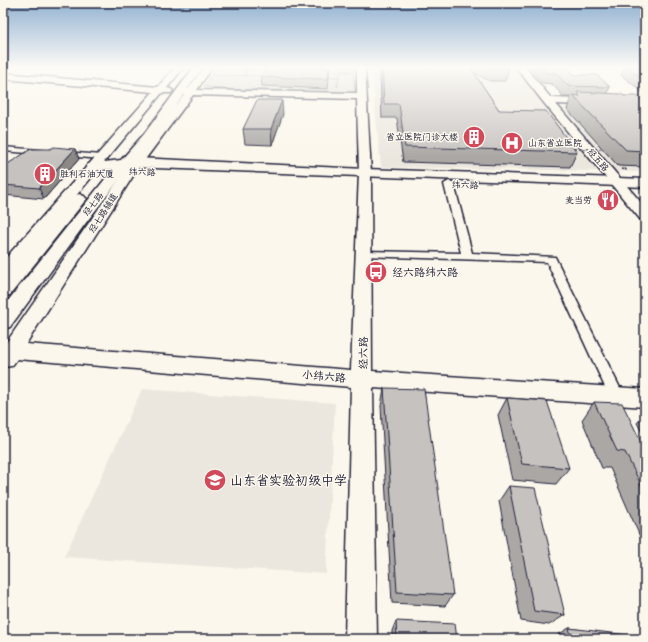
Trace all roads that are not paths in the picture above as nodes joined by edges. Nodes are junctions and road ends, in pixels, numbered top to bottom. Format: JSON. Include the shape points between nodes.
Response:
{"nodes":[{"id":1,"x":361,"y":96,"type":"edge"},
{"id":2,"x":161,"y":97,"type":"edge"},
{"id":3,"x":180,"y":97,"type":"edge"},
{"id":4,"x":544,"y":97,"type":"edge"},
{"id":5,"x":547,"y":101,"type":"junction"},
{"id":6,"x":645,"y":104,"type":"edge"},
{"id":7,"x":3,"y":149,"type":"edge"},
{"id":8,"x":116,"y":165,"type":"junction"},
{"id":9,"x":365,"y":177,"type":"junction"},
{"id":10,"x":620,"y":181,"type":"junction"},
{"id":11,"x":645,"y":183,"type":"edge"},
{"id":12,"x":449,"y":184,"type":"junction"},
{"id":13,"x":645,"y":191,"type":"edge"},
{"id":14,"x":645,"y":216,"type":"edge"},
{"id":15,"x":364,"y":254,"type":"junction"},
{"id":16,"x":467,"y":257,"type":"junction"},
{"id":17,"x":3,"y":272,"type":"edge"},
{"id":18,"x":3,"y":290,"type":"edge"},
{"id":19,"x":3,"y":322,"type":"edge"},
{"id":20,"x":6,"y":355,"type":"edge"},
{"id":21,"x":363,"y":379,"type":"junction"},
{"id":22,"x":616,"y":396,"type":"junction"},
{"id":23,"x":645,"y":398,"type":"edge"},
{"id":24,"x":361,"y":639,"type":"edge"}],
"edges":[{"from":1,"to":9,"type":"street","name":"经六路"},
{"from":2,"to":8,"type":"main road","name":"经七路","via":[[156,109]]},
{"from":3,"to":8,"type":"street","name":"经七路辅道"},
{"from":4,"to":5,"type":"street","name":"经五路"},
{"from":5,"to":6,"type":"street"},
{"from":5,"to":10,"type":"street","name":"经五路"},
{"from":7,"to":8,"type":"street"},
{"from":8,"to":9,"type":"main road","name":"纬六路"},
{"from":8,"to":17,"type":"street","name":"经七路辅道"},
{"from":8,"to":18,"type":"main road","name":"经七路"},
{"from":8,"to":19,"type":"main road","name":"经七路"},
{"from":8,"to":20,"type":"street","name":"经七路辅道"},
{"from":9,"to":10,"type":"main road","name":"纬六路"},
{"from":9,"to":12,"type":"main road","name":"纬六路"},
{"from":9,"to":15,"type":"street","name":"经六路"},
{"from":10,"to":11,"type":"main road","name":"纬六路"},
{"from":10,"to":12,"type":"main road","name":"纬六路"},
{"from":10,"to":13,"type":"main road","name":"纬六路"},
{"from":10,"to":14,"type":"street","name":"经五路"},
{"from":12,"to":16,"type":"street"},
{"from":15,"to":16,"type":"street"},
{"from":15,"to":21,"type":"street","name":"经六路"},
{"from":16,"to":22,"type":"street","via":[[551,259]]},
{"from":20,"to":21,"type":"street","name":"小纬六路"},
{"from":21,"to":22,"type":"street","name":"小纬六路"},
{"from":21,"to":24,"type":"street","name":"经六路"},
{"from":22,"to":23,"type":"street","name":"小纬六路"}]}
